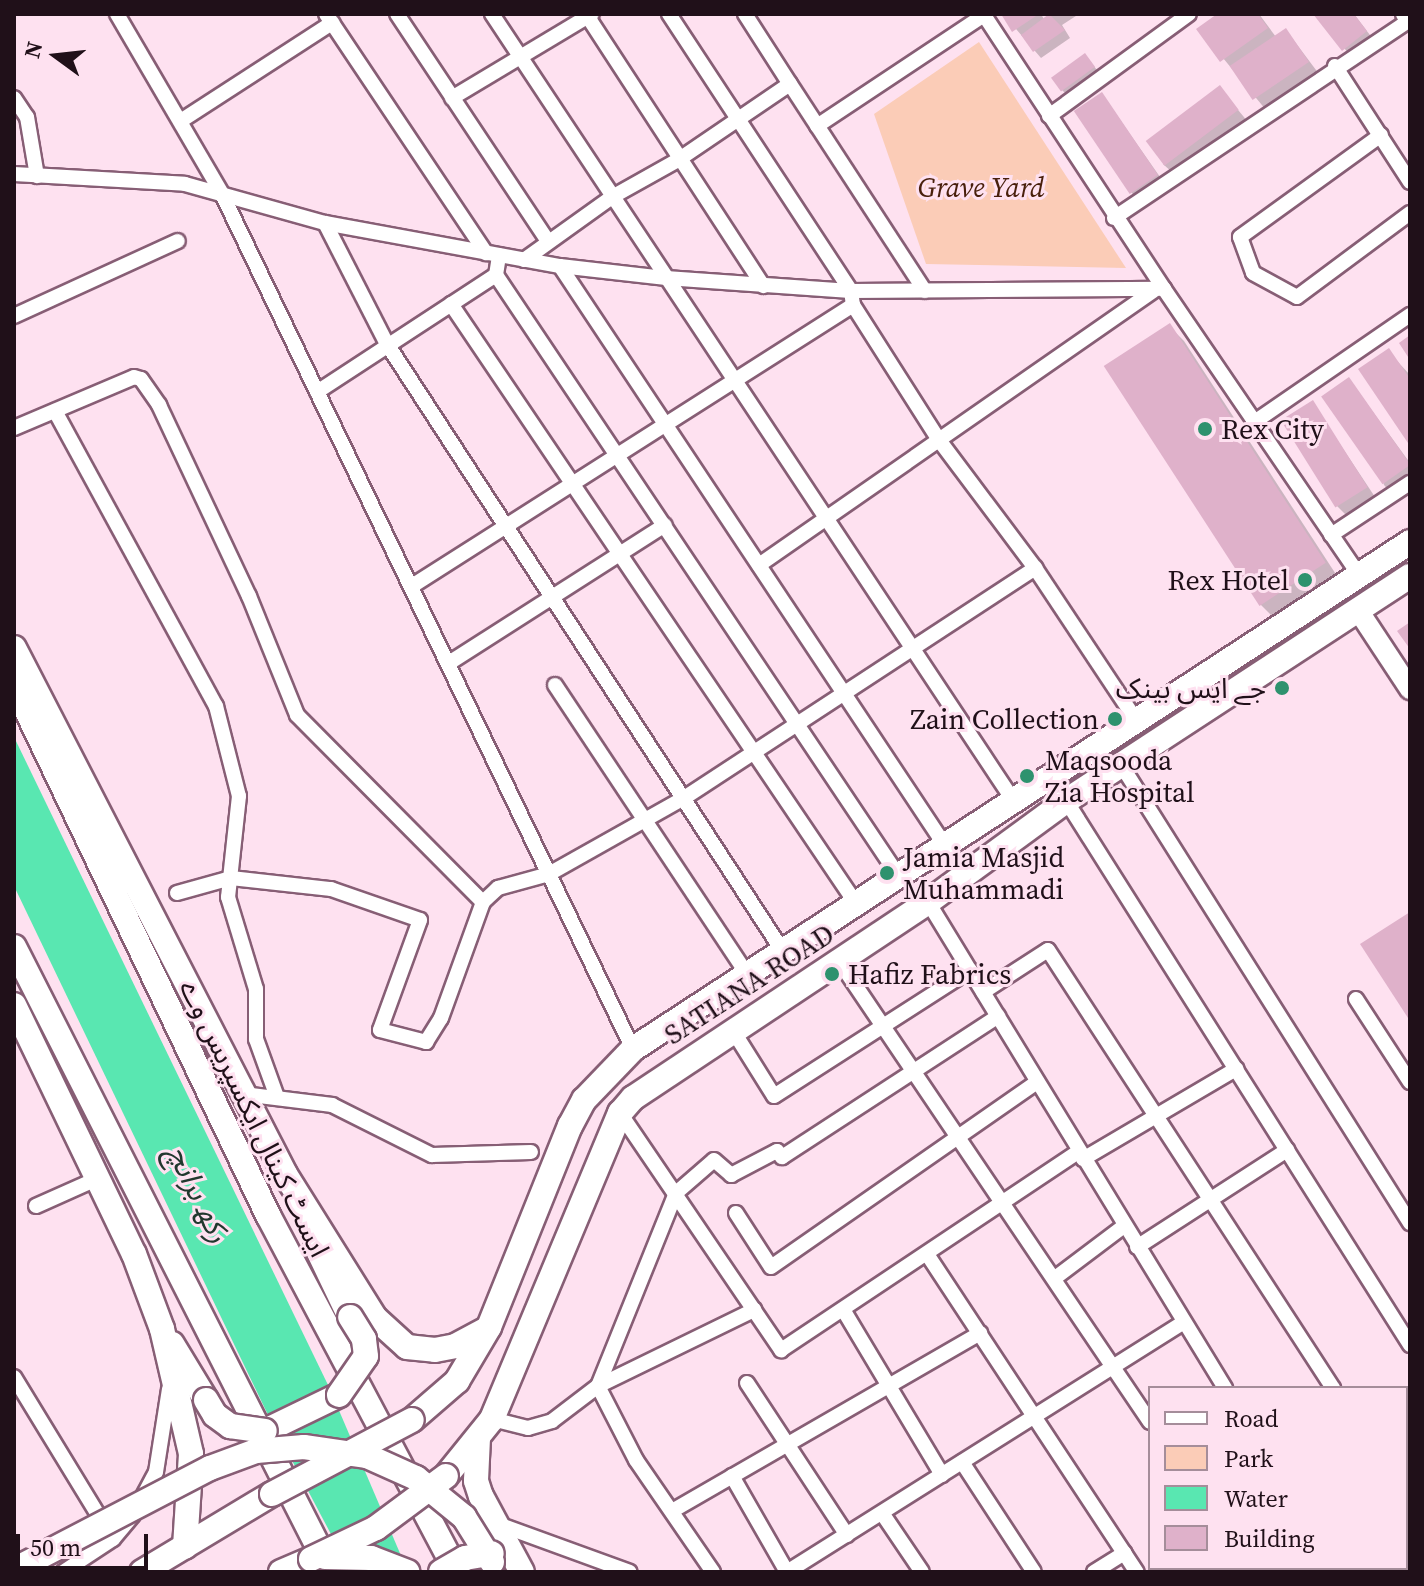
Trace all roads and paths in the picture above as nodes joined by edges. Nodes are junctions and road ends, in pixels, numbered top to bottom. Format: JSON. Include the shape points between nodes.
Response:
{"nodes":[{"id":1,"x":117,"y":14,"type":"edge"},
{"id":2,"x":397,"y":14,"type":"edge"},
{"id":3,"x":492,"y":14,"type":"edge"},
{"id":4,"x":669,"y":14,"type":"edge"},
{"id":5,"x":984,"y":14,"type":"edge"},
{"id":6,"x":1189,"y":14,"type":"edge"},
{"id":7,"x":589,"y":15,"type":"edge"},
{"id":8,"x":746,"y":15,"type":"edge"},
{"id":9,"x":1409,"y":17,"type":"edge"},
{"id":10,"x":329,"y":18,"type":"edge"},
{"id":11,"x":521,"y":58,"type":"junction"},
{"id":12,"x":1335,"y":66,"type":"junction"},
{"id":13,"x":790,"y":84,"type":"junction"},
{"id":14,"x":14,"y":98,"type":"edge"},
{"id":15,"x":452,"y":98,"type":"junction"},
{"id":16,"x":1049,"y":116,"type":"junction"},
{"id":17,"x":738,"y":117,"type":"junction"},
{"id":18,"x":182,"y":120,"type":"junction"},
{"id":19,"x":817,"y":126,"type":"junction"},
{"id":20,"x":1381,"y":135,"type":"junction"},
{"id":21,"x":678,"y":160,"type":"junction"},
{"id":22,"x":14,"y":174,"type":"edge"},
{"id":23,"x":37,"y":176,"type":"junction"},
{"id":24,"x":1410,"y":182,"type":"edge"},
{"id":25,"x":222,"y":194,"type":"junction"},
{"id":26,"x":612,"y":197,"type":"junction"},
{"id":27,"x":1410,"y":213,"type":"edge"},
{"id":28,"x":1114,"y":218,"type":"junction"},
{"id":29,"x":325,"y":223,"type":"junction"},
{"id":30,"x":178,"y":241,"type":"dead end"},
{"id":31,"x":548,"y":241,"type":"junction"},
{"id":32,"x":493,"y":254,"type":"junction"},
{"id":33,"x":524,"y":260,"type":"junction"},
{"id":34,"x":560,"y":266,"type":"junction"},
{"id":35,"x":496,"y":275,"type":"junction"},
{"id":36,"x":666,"y":278,"type":"junction"},
{"id":37,"x":763,"y":286,"type":"junction"},
{"id":38,"x":1159,"y":290,"type":"junction"},
{"id":39,"x":925,"y":291,"type":"junction"},
{"id":40,"x":852,"y":298,"type":"junction"},
{"id":41,"x":451,"y":304,"type":"junction"},
{"id":42,"x":1410,"y":315,"type":"edge"},
{"id":43,"x":14,"y":316,"type":"edge"},
{"id":44,"x":387,"y":344,"type":"junction"},
{"id":45,"x":734,"y":380,"type":"junction"},
{"id":46,"x":317,"y":392,"type":"junction"},
{"id":47,"x":55,"y":411,"type":"junction"},
{"id":48,"x":1253,"y":423,"type":"junction"},
{"id":49,"x":666,"y":425,"type":"junction"},
{"id":50,"x":14,"y":428,"type":"edge"},
{"id":51,"x":939,"y":440,"type":"junction"},
{"id":52,"x":618,"y":455,"type":"junction"},
{"id":53,"x":576,"y":482,"type":"junction"},
{"id":54,"x":1410,"y":483,"type":"edge"},
{"id":55,"x":827,"y":518,"type":"junction"},
{"id":56,"x":665,"y":525,"type":"junction"},
{"id":57,"x":507,"y":526,"type":"junction"},
{"id":58,"x":1331,"y":535,"type":"junction"},
{"id":59,"x":1410,"y":542,"type":"edge"},
{"id":60,"x":622,"y":552,"type":"junction"},
{"id":61,"x":759,"y":565,"type":"junction"},
{"id":62,"x":1035,"y":568,"type":"junction"},
{"id":63,"x":1359,"y":575,"type":"junction"},
{"id":64,"x":1410,"y":576,"type":"edge"},
{"id":65,"x":412,"y":586,"type":"junction"},
{"id":66,"x":554,"y":598,"type":"junction"},
{"id":67,"x":1358,"y":610,"type":"junction"},
{"id":68,"x":14,"y":648,"type":"edge"},
{"id":69,"x":912,"y":648,"type":"junction"},
{"id":70,"x":449,"y":663,"type":"junction"},
{"id":71,"x":14,"y":684,"type":"edge"},
{"id":72,"x":555,"y":685,"type":"dead end"},
{"id":73,"x":1410,"y":689,"type":"edge"},
{"id":74,"x":844,"y":693,"type":"junction"},
{"id":75,"x":1136,"y":720,"type":"junction"},
{"id":76,"x":797,"y":724,"type":"junction"},
{"id":77,"x":755,"y":751,"type":"junction"},
{"id":78,"x":1120,"y":764,"type":"junction"},
{"id":79,"x":684,"y":798,"type":"junction"},
{"id":80,"x":1013,"y":800,"type":"junction"},
{"id":81,"x":1066,"y":800,"type":"junction"},
{"id":82,"x":643,"y":821,"type":"junction"},
{"id":83,"x":944,"y":844,"type":"junction"},
{"id":84,"x":549,"y":874,"type":"junction"},
{"id":85,"x":898,"y":875,"type":"junction"},
{"id":86,"x":231,"y":878,"type":"junction"},
{"id":87,"x":177,"y":893,"type":"dead end"},
{"id":88,"x":483,"y":902,"type":"junction"},
{"id":89,"x":855,"y":902,"type":"junction"},
{"id":90,"x":928,"y":902,"type":"junction"},
{"id":91,"x":14,"y":947,"type":"edge"},
{"id":92,"x":782,"y":950,"type":"junction"},
{"id":93,"x":839,"y":961,"type":"junction"},
{"id":94,"x":970,"y":970,"type":"junction"},
{"id":95,"x":746,"y":973,"type":"junction"},
{"id":96,"x":983,"y":992,"type":"junction"},
{"id":97,"x":1356,"y":999,"type":"dead end"},
{"id":98,"x":14,"y":1005,"type":"edge"},
{"id":99,"x":998,"y":1016,"type":"junction"},
{"id":100,"x":883,"y":1026,"type":"junction"},
{"id":101,"x":732,"y":1029,"type":"junction"},
{"id":102,"x":633,"y":1049,"type":"junction"},
{"id":103,"x":1236,"y":1069,"type":"junction"},
{"id":104,"x":914,"y":1071,"type":"junction"},
{"id":105,"x":1037,"y":1082,"type":"junction"},
{"id":106,"x":1410,"y":1082,"type":"edge"},
{"id":107,"x":243,"y":1094,"type":"junction"},
{"id":108,"x":277,"y":1097,"type":"junction"},
{"id":109,"x":620,"y":1113,"type":"junction"},
{"id":110,"x":1156,"y":1116,"type":"junction"},
{"id":111,"x":959,"y":1137,"type":"junction"},
{"id":112,"x":1287,"y":1150,"type":"junction"},
{"id":113,"x":531,"y":1152,"type":"dead end"},
{"id":114,"x":1081,"y":1155,"type":"junction"},
{"id":115,"x":285,"y":1174,"type":"junction"},
{"id":116,"x":552,"y":1175,"type":"junction"},
{"id":117,"x":99,"y":1178,"type":"junction"},
{"id":118,"x":588,"y":1189,"type":"junction"},
{"id":119,"x":676,"y":1193,"type":"junction"},
{"id":120,"x":1211,"y":1200,"type":"junction"},
{"id":121,"x":1003,"y":1203,"type":"junction"},
{"id":122,"x":36,"y":1206,"type":"dead end"},
{"id":123,"x":736,"y":1213,"type":"dead end"},
{"id":124,"x":1410,"y":1223,"type":"edge"},
{"id":125,"x":1124,"y":1226,"type":"junction"},
{"id":126,"x":1137,"y":1247,"type":"junction"},
{"id":127,"x":927,"y":1254,"type":"junction"},
{"id":128,"x":1055,"y":1278,"type":"junction"},
{"id":129,"x":147,"y":1287,"type":"junction"},
{"id":130,"x":754,"y":1310,"type":"junction"},
{"id":131,"x":844,"y":1311,"type":"junction"},
{"id":132,"x":1183,"y":1323,"type":"junction"},
{"id":133,"x":489,"y":1327,"type":"junction"},
{"id":134,"x":162,"y":1329,"type":"junction"},
{"id":135,"x":980,"y":1333,"type":"junction"},
{"id":136,"x":1410,"y":1345,"type":"edge"},
{"id":137,"x":1114,"y":1366,"type":"junction"},
{"id":138,"x":14,"y":1377,"type":"edge"},
{"id":139,"x":747,"y":1383,"type":"dead end"},
{"id":140,"x":889,"y":1385,"type":"junction"},
{"id":141,"x":598,"y":1386,"type":"junction"},
{"id":142,"x":1224,"y":1386,"type":"edge"},
{"id":143,"x":1332,"y":1386,"type":"edge"},
{"id":144,"x":1034,"y":1417,"type":"junction"},
{"id":145,"x":1148,"y":1419,"type":"edge"},
{"id":146,"x":485,"y":1429,"type":"junction"},
{"id":147,"x":787,"y":1444,"type":"junction"},
{"id":148,"x":962,"y":1462,"type":"junction"},
{"id":149,"x":942,"y":1475,"type":"junction"},
{"id":150,"x":732,"y":1476,"type":"junction"},
{"id":151,"x":672,"y":1511,"type":"junction"},
{"id":152,"x":882,"y":1513,"type":"junction"},
{"id":153,"x":498,"y":1524,"type":"junction"},
{"id":154,"x":847,"y":1535,"type":"junction"},
{"id":155,"x":113,"y":1539,"type":"junction"},
{"id":156,"x":185,"y":1547,"type":"junction"},
{"id":157,"x":1124,"y":1553,"type":"junction"},
{"id":158,"x":318,"y":1563,"type":"edge"},
{"id":159,"x":504,"y":1563,"type":"edge"},
{"id":160,"x":14,"y":1570,"type":"edge"},
{"id":161,"x":63,"y":1572,"type":"edge"},
{"id":162,"x":142,"y":1572,"type":"edge"},
{"id":163,"x":283,"y":1572,"type":"edge"},
{"id":164,"x":407,"y":1572,"type":"edge"},
{"id":165,"x":441,"y":1572,"type":"edge"},
{"id":166,"x":457,"y":1572,"type":"edge"},
{"id":167,"x":630,"y":1572,"type":"edge"},
{"id":168,"x":713,"y":1572,"type":"edge"},
{"id":169,"x":787,"y":1572,"type":"edge"},
{"id":170,"x":922,"y":1572,"type":"edge"},
{"id":171,"x":1034,"y":1572,"type":"edge"},
{"id":172,"x":1094,"y":1572,"type":"edge"},
{"id":173,"x":1137,"y":1572,"type":"edge"}],
"edges":[{"from":1,"to":18,"type":"street"},
{"from":2,"to":15,"type":"street"},
{"from":3,"to":11,"type":"street"},
{"from":4,"to":17,"type":"street"},
{"from":5,"to":16,"type":"street"},
{"from":5,"to":19,"type":"street"},
{"from":6,"to":16,"type":"street"},
{"from":7,"to":11,"type":"street"},
{"from":7,"to":21,"type":"street"},
{"from":8,"to":13,"type":"street"},
{"from":9,"to":12,"type":"street"},
{"from":10,"to":18,"type":"street"},
{"from":10,"to":32,"type":"street"},
{"from":11,"to":15,"type":"street"},
{"from":11,"to":26,"type":"street"},
{"from":12,"to":20,"type":"street"},
{"from":12,"to":28,"type":"street"},
{"from":13,"to":17,"type":"street"},
{"from":13,"to":19,"type":"street"},
{"from":14,"to":23,"type":"street","via":[[27,117]]},
{"from":15,"to":31,"type":"street"},
{"from":16,"to":28,"type":"street"},
{"from":17,"to":21,"type":"street"},
{"from":17,"to":40,"type":"street"},
{"from":18,"to":25,"type":"street"},
{"from":19,"to":39,"type":"street"},
{"from":20,"to":24,"type":"street"},
{"from":20,"to":27,"type":"street","via":[[1240,237],[1253,273],[1297,297]]},
{"from":21,"to":26,"type":"street"},
{"from":21,"to":37,"type":"street"},
{"from":22,"to":23,"type":"street"},
{"from":23,"to":25,"type":"street","via":[[148,180]]},
{"from":25,"to":29,"type":"street"},
{"from":25,"to":46,"type":"street"},
{"from":26,"to":31,"type":"street"},
{"from":26,"to":36,"type":"street"},
{"from":28,"to":38,"type":"street"},
{"from":29,"to":32,"type":"street"},
{"from":29,"to":44,"type":"street"},
{"from":30,"to":43,"type":"street"},
{"from":31,"to":33,"type":"street"},
{"from":32,"to":33,"type":"street"},
{"from":32,"to":35,"type":"street"},
{"from":33,"to":34,"type":"street"},
{"from":34,"to":36,"type":"street"},
{"from":34,"to":49,"type":"street"},
{"from":35,"to":41,"type":"street"},
{"from":35,"to":52,"type":"street"},
{"from":36,"to":37,"type":"street"},
{"from":36,"to":45,"type":"street"},
{"from":37,"to":40,"type":"street"},
{"from":38,"to":39,"type":"street"},
{"from":38,"to":48,"type":"street"},
{"from":38,"to":51,"type":"street"},
{"from":39,"to":40,"type":"street"},
{"from":40,"to":45,"type":"street"},
{"from":40,"to":51,"type":"street"},
{"from":41,"to":44,"type":"street"},
{"from":41,"to":53,"type":"street"},
{"from":42,"to":48,"type":"street"},
{"from":44,"to":46,"type":"street"},
{"from":44,"to":57,"type":"street"},
{"from":45,"to":49,"type":"street"},
{"from":45,"to":55,"type":"street"},
{"from":46,"to":65,"type":"street"},
{"from":47,"to":50,"type":"street"},
{"from":47,"to":86,"type":"street","via":[[216,706],[239,796]]},
{"from":47,"to":88,"type":"street","via":[[134,377],[145,384],[249,596],[297,715]]},
{"from":48,"to":58,"type":"street"},
{"from":49,"to":52,"type":"street"},
{"from":49,"to":61,"type":"street"},
{"from":51,"to":55,"type":"street"},
{"from":51,"to":62,"type":"street"},
{"from":52,"to":53,"type":"street"},
{"from":52,"to":56,"type":"street"},
{"from":53,"to":57,"type":"street"},
{"from":53,"to":60,"type":"street"},
{"from":54,"to":58,"type":"street"},
{"from":55,"to":61,"type":"street"},
{"from":55,"to":69,"type":"street"},
{"from":56,"to":60,"type":"street"},
{"from":56,"to":76,"type":"street"},
{"from":57,"to":65,"type":"street"},
{"from":57,"to":66,"type":"street"},
{"from":58,"to":63,"type":"street"},
{"from":59,"to":63,"type":"main road","name":"SATIANA ROAD"},
{"from":60,"to":66,"type":"street"},
{"from":60,"to":77,"type":"street"},
{"from":61,"to":74,"type":"street"},
{"from":62,"to":69,"type":"street"},
{"from":62,"to":75,"type":"street"},
{"from":63,"to":75,"type":"main road","name":"SATIANA ROAD"},
{"from":64,"to":67,"type":"main road","name":"SATIANA ROAD"},
{"from":65,"to":70,"type":"street"},
{"from":66,"to":70,"type":"street"},
{"from":66,"to":79,"type":"street"},
{"from":67,"to":73,"type":"street"},
{"from":67,"to":78,"type":"main road","name":"SATIANA ROAD"},
{"from":68,"to":107,"type":"main road"},
{"from":69,"to":74,"type":"street"},
{"from":69,"to":80,"type":"street"},
{"from":70,"to":84,"type":"street"},
{"from":71,"to":166,"type":"main road","name":"ایسٹ کینال ایکسپریس وے","via":[[268,1215]]},
{"from":72,"to":82,"type":"street"},
{"from":74,"to":76,"type":"street"},
{"from":74,"to":83,"type":"street"},
{"from":75,"to":80,"type":"main road","name":"SATIANA ROAD"},
{"from":76,"to":77,"type":"street"},
{"from":76,"to":85,"type":"street"},
{"from":77,"to":79,"type":"street"},
{"from":77,"to":89,"type":"street"},
{"from":78,"to":81,"type":"main road","name":"SATIANA ROAD"},
{"from":78,"to":124,"type":"street"},
{"from":79,"to":82,"type":"street"},
{"from":79,"to":92,"type":"street"},
{"from":80,"to":83,"type":"main road","name":"SATIANA ROAD"},
{"from":81,"to":90,"type":"main road","name":"SATIANA ROAD"},
{"from":81,"to":103,"type":"street"},
{"from":82,"to":84,"type":"street"},
{"from":82,"to":95,"type":"street"},
{"from":83,"to":85,"type":"main road","name":"SATIANA ROAD"},
{"from":84,"to":88,"type":"street","via":[[498,888]]},
{"from":84,"to":102,"type":"street"},
{"from":85,"to":89,"type":"main road","name":"SATIANA ROAD"},
{"from":86,"to":87,"type":"street"},
{"from":86,"to":88,"type":"street","via":[[331,889],[420,920],[380,1030],[426,1042],[441,1018]]},
{"from":86,"to":108,"type":"street","via":[[228,897],[256,989],[256,1039]]},
{"from":89,"to":92,"type":"main road","name":"SATIANA ROAD"},
{"from":90,"to":93,"type":"main road","name":"SATIANA ROAD"},
{"from":90,"to":94,"type":"street"},
{"from":91,"to":158,"type":"main road"},
{"from":92,"to":95,"type":"main road","name":"SATIANA ROAD"},
{"from":93,"to":100,"type":"street"},
{"from":93,"to":101,"type":"main road","name":"SATIANA ROAD"},
{"from":94,"to":96,"type":"street"},
{"from":94,"to":100,"type":"street"},
{"from":95,"to":102,"type":"main road","name":"SATIANA ROAD"},
{"from":96,"to":99,"type":"street"},
{"from":96,"to":110,"type":"street","via":[[1048,950]]},
{"from":97,"to":106,"type":"street"},
{"from":98,"to":117,"type":"main road"},
{"from":99,"to":104,"type":"street"},
{"from":99,"to":105,"type":"street"},
{"from":100,"to":101,"type":"street","via":[[774,1096]]},
{"from":100,"to":104,"type":"street"},
{"from":101,"to":109,"type":"main road","name":"SATIANA ROAD","via":[[651,1084]]},
{"from":102,"to":116,"type":"main road","name":"SATIANA ROAD","via":[[584,1100]]},
{"from":103,"to":110,"type":"street"},
{"from":103,"to":112,"type":"street"},
{"from":104,"to":111,"type":"street"},
{"from":104,"to":119,"type":"street","via":[[782,1157],[777,1151],[731,1175],[714,1160]]},
{"from":105,"to":111,"type":"street"},
{"from":105,"to":114,"type":"street"},
{"from":107,"to":108,"type":"street"},
{"from":107,"to":115,"type":"main road"},
{"from":108,"to":113,"type":"street","via":[[332,1105],[432,1155]]},
{"from":109,"to":118,"type":"main road","name":"SATIANA ROAD"},
{"from":109,"to":119,"type":"street"},
{"from":110,"to":114,"type":"street"},
{"from":110,"to":120,"type":"street"},
{"from":111,"to":121,"type":"street"},
{"from":111,"to":123,"type":"street","via":[[771,1267]]},
{"from":112,"to":120,"type":"street"},
{"from":112,"to":136,"type":"street"},
{"from":114,"to":121,"type":"street"},
{"from":114,"to":125,"type":"street"},
{"from":115,"to":133,"type":"main road","via":[[375,1318],[407,1347],[455,1346]]},
{"from":115,"to":134,"type":"main road","bridge":true,"via":[[364,1339],[366,1356],[347,1389],[265,1431],[246,1432],[215,1415]]},
{"from":116,"to":118,"type":"main road"},
{"from":116,"to":133,"type":"main road","name":"SATIANA ROAD"},
{"from":117,"to":122,"type":"street"},
{"from":117,"to":129,"type":"main road"},
{"from":118,"to":146,"type":"main road","name":"SATIANA ROAD"},
{"from":119,"to":130,"type":"street"},
{"from":119,"to":141,"type":"street"},
{"from":120,"to":126,"type":"street"},
{"from":120,"to":143,"type":"street"},
{"from":121,"to":127,"type":"street"},
{"from":121,"to":128,"type":"street"},
{"from":125,"to":126,"type":"street"},
{"from":125,"to":128,"type":"street"},
{"from":126,"to":132,"type":"street"},
{"from":127,"to":131,"type":"street"},
{"from":127,"to":135,"type":"street"},
{"from":128,"to":137,"type":"street"},
{"from":129,"to":134,"type":"main road"},
{"from":129,"to":155,"type":"street","via":[[170,1373],[168,1405],[156,1472]]},
{"from":130,"to":131,"type":"street","via":[[781,1350]]},
{"from":130,"to":141,"type":"street"},
{"from":131,"to":140,"type":"street"},
{"from":132,"to":137,"type":"street"},
{"from":132,"to":142,"type":"street"},
{"from":133,"to":156,"type":"main road","name":"SATIANA ROAD","bridge":true,"via":[[457,1381],[412,1420]]},
{"from":134,"to":156,"type":"main road","via":[[191,1454]]},
{"from":135,"to":140,"type":"street"},
{"from":135,"to":144,"type":"street"},
{"from":137,"to":144,"type":"street"},
{"from":137,"to":145,"type":"street"},
{"from":138,"to":155,"type":"street"},
{"from":139,"to":147,"type":"street"},
{"from":140,"to":147,"type":"street"},
{"from":140,"to":149,"type":"street"},
{"from":141,"to":146,"type":"street","via":[[552,1421],[528,1428]]},
{"from":141,"to":151,"type":"street","via":[[636,1460]]},
{"from":144,"to":148,"type":"street"},
{"from":144,"to":157,"type":"street"},
{"from":146,"to":153,"type":"main road","via":[[476,1481]]},
{"from":146,"to":158,"type":"main road","name":"SATIANA ROAD","bridge":true,"via":[[446,1476]]},
{"from":147,"to":150,"type":"street"},
{"from":147,"to":154,"type":"street"},
{"from":148,"to":149,"type":"street"},
{"from":148,"to":171,"type":"street"},
{"from":149,"to":152,"type":"street"},
{"from":150,"to":151,"type":"street"},
{"from":150,"to":169,"type":"street"},
{"from":151,"to":168,"type":"street"},
{"from":152,"to":154,"type":"street"},
{"from":152,"to":170,"type":"street"},
{"from":153,"to":159,"type":"main road"},
{"from":153,"to":167,"type":"street"},
{"from":154,"to":169,"type":"street"},
{"from":155,"to":161,"type":"street"},
{"from":156,"to":162,"type":"main road","name":"SATIANA ROAD"},
{"from":157,"to":172,"type":"street"},
{"from":157,"to":173,"type":"street"},
{"from":158,"to":163,"type":"main road","name":"SATIANA ROAD"},
{"from":158,"to":164,"type":"main road","bridge":true,"via":[[371,1558]]},
{"from":159,"to":160,"type":"main road","bridge":true,"via":[[464,1517],[416,1478],[367,1456],[291,1447],[256,1451],[210,1468]]},
{"from":159,"to":165,"type":"main road","bridge":true,"via":[[465,1558]]}]}
